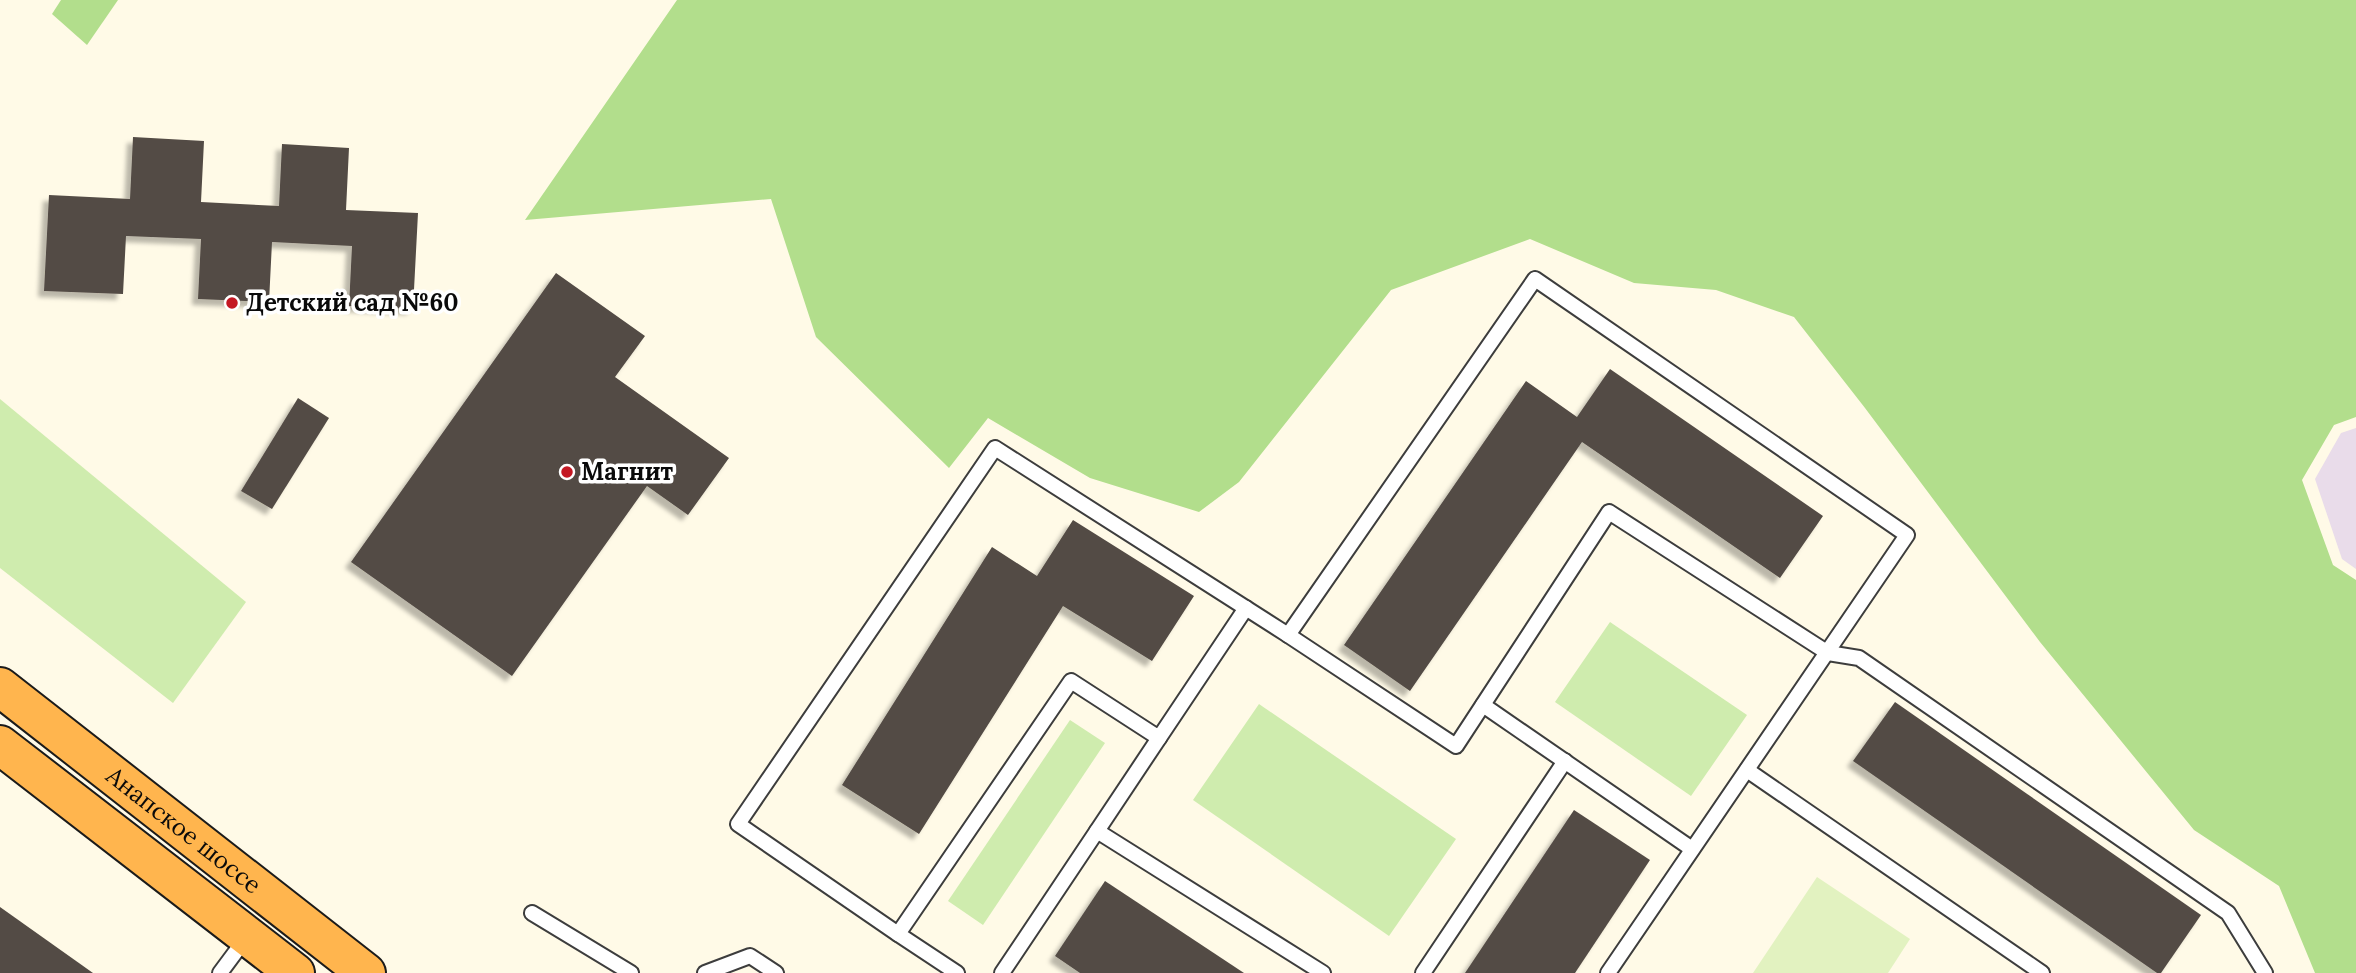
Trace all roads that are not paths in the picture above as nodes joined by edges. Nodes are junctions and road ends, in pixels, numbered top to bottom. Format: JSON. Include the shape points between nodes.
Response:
{"nodes":[{"id":1,"x":1246,"y":608,"type":"junction"},
{"id":2,"x":1288,"y":635,"type":"junction"},
{"id":3,"x":1828,"y":653,"type":"junction"},
{"id":4,"x":0,"y":687,"type":"edge"},
{"id":5,"x":1483,"y":705,"type":"junction"},
{"id":6,"x":1159,"y":738,"type":"junction"},
{"id":7,"x":0,"y":746,"type":"edge"},
{"id":8,"x":1565,"y":761,"type":"junction"},
{"id":9,"x":1747,"y":770,"type":"junction"},
{"id":10,"x":1097,"y":831,"type":"junction"},
{"id":11,"x":1692,"y":849,"type":"junction"},
{"id":12,"x":532,"y":912,"type":"dead end"},
{"id":13,"x":898,"y":934,"type":"junction"},
{"id":14,"x":247,"y":936,"type":"junction"},
{"id":15,"x":220,"y":973,"type":"edge"},
{"id":16,"x":295,"y":973,"type":"edge"},
{"id":17,"x":366,"y":973,"type":"edge"},
{"id":18,"x":631,"y":973,"type":"edge"},
{"id":19,"x":705,"y":973,"type":"edge"},
{"id":20,"x":776,"y":973,"type":"edge"},
{"id":21,"x":957,"y":973,"type":"edge"},
{"id":22,"x":1002,"y":973,"type":"edge"},
{"id":23,"x":1323,"y":973,"type":"edge"},
{"id":24,"x":1423,"y":973,"type":"edge"},
{"id":25,"x":1607,"y":973,"type":"edge"},
{"id":26,"x":2042,"y":973,"type":"edge"},
{"id":27,"x":2265,"y":973,"type":"edge"}],
"edges":[{"from":1,"to":2,"type":"lane"},
{"from":1,"to":6,"type":"lane"},
{"from":1,"to":13,"type":"lane","via":[[995,448],[738,824]]},
{"from":2,"to":3,"type":"lane","via":[[1535,279],[1907,536]]},
{"from":2,"to":5,"type":"lane","via":[[1456,746]]},
{"from":3,"to":5,"type":"lane","via":[[1608,512]]},
{"from":3,"to":9,"type":"lane"},
{"from":3,"to":27,"type":"lane","via":[[1858,658],[2228,913]]},
{"from":4,"to":17,"type":"highway","name":"Анапское шоссе"},
{"from":5,"to":8,"type":"lane"},
{"from":6,"to":10,"type":"lane"},
{"from":6,"to":13,"type":"lane","via":[[1071,681]]},
{"from":7,"to":14,"type":"highway","name":"Анапское шоссе"},
{"from":8,"to":11,"type":"lane"},
{"from":8,"to":24,"type":"lane"},
{"from":9,"to":11,"type":"lane"},
{"from":9,"to":26,"type":"lane"},
{"from":10,"to":22,"type":"lane"},
{"from":10,"to":23,"type":"lane"},
{"from":11,"to":25,"type":"lane"},
{"from":12,"to":18,"type":"lane"},
{"from":13,"to":21,"type":"lane"},
{"from":14,"to":15,"type":"lane"},
{"from":14,"to":16,"type":"highway","name":"Анапское шоссе"},
{"from":19,"to":20,"type":"lane","via":[[750,956]]}]}
